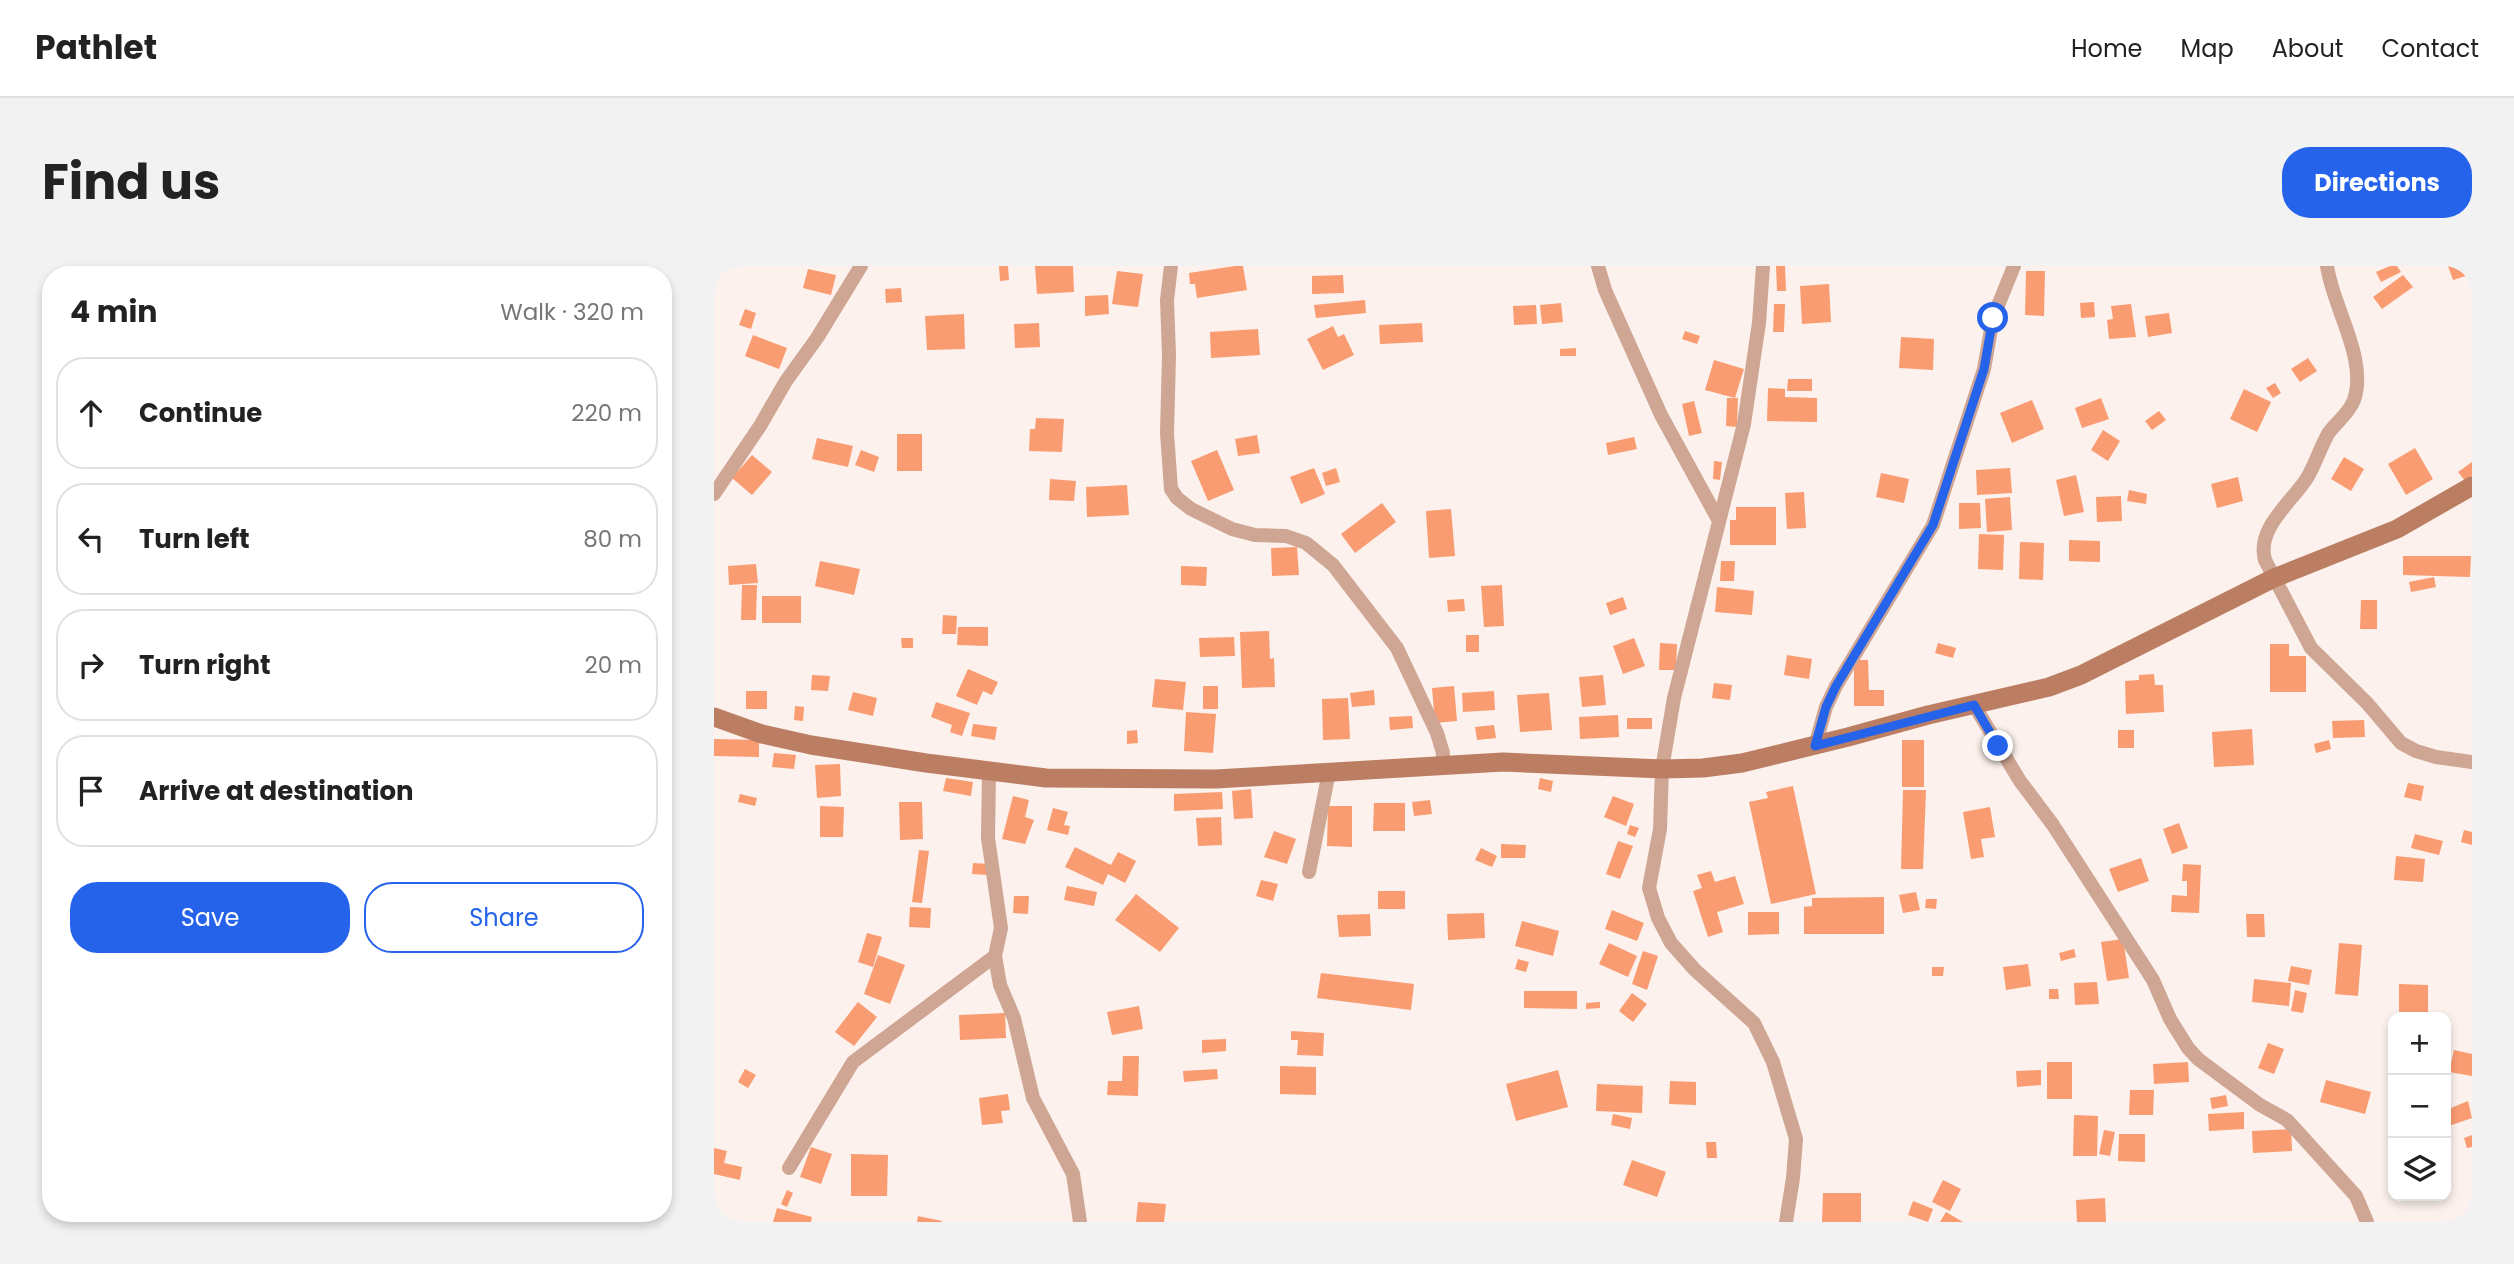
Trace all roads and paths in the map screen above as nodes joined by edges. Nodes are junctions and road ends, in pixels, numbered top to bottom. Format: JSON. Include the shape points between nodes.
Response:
{"nodes":[{"id":1,"x":861,"y":266,"type":"edge"},
{"id":2,"x":1171,"y":266,"type":"edge"},
{"id":3,"x":1598,"y":266,"type":"edge"},
{"id":4,"x":1763,"y":266,"type":"edge"},
{"id":5,"x":2014,"y":266,"type":"edge"},
{"id":6,"x":2327,"y":266,"type":"edge"},
{"id":7,"x":2472,"y":486,"type":"edge"},
{"id":8,"x":714,"y":494,"type":"edge"},
{"id":9,"x":1719,"y":521,"type":"junction"},
{"id":10,"x":2274,"y":578,"type":"junction"},
{"id":11,"x":1974,"y":705,"type":"junction"},
{"id":12,"x":714,"y":716,"type":"edge"},
{"id":13,"x":1815,"y":746,"type":"junction"},
{"id":14,"x":2472,"y":762,"type":"edge"},
{"id":15,"x":1442,"y":765,"type":"junction"},
{"id":16,"x":1662,"y":769,"type":"junction"},
{"id":17,"x":989,"y":772,"type":"junction"},
{"id":18,"x":1329,"y":772,"type":"junction"},
{"id":19,"x":1309,"y":872,"type":"dead end"},
{"id":20,"x":995,"y":956,"type":"junction"},
{"id":21,"x":789,"y":1168,"type":"dead end"},
{"id":22,"x":1080,"y":1222,"type":"edge"},
{"id":23,"x":1786,"y":1222,"type":"edge"},
{"id":24,"x":2367,"y":1222,"type":"edge"}],
"edges":[{"from":1,"to":8,"type":"street"},
{"from":2,"to":15,"type":"street","via":[[1167,300],[1171,489],[1191,509],[1232,529],[1306,543],[1333,565],[1397,648],[1437,733]]},
{"from":3,"to":9,"type":"street","via":[[1661,415]]},
{"from":4,"to":9,"type":"street","via":[[1744,424]]},
{"from":5,"to":13,"type":"street","via":[[1993,318],[1984,369],[1933,525],[1836,686]]},
{"from":6,"to":10,"type":"street","via":[[2356,361],[2358,385],[2350,409],[2329,432],[2306,481],[2268,533],[2262,549]]},
{"from":7,"to":10,"type":"main road","via":[[2397,529]]},
{"from":9,"to":16,"type":"street","via":[[1674,698]]},
{"from":10,"to":11,"type":"main road","via":[[2081,675]]},
{"from":10,"to":14,"type":"street","via":[[2311,648],[2401,743],[2436,757]]},
{"from":11,"to":13,"type":"main road"},
{"from":11,"to":24,"type":"street","via":[[2153,980],[2188,1048],[2260,1105],[2287,1120],[2356,1196]]},
{"from":12,"to":17,"type":"main road","via":[[811,745]]},
{"from":13,"to":16,"type":"main road","via":[[1742,763]]},
{"from":15,"to":16,"type":"main road","via":[[1503,762]]},
{"from":15,"to":18,"type":"main road"},
{"from":16,"to":23,"type":"street","via":[[1660,828],[1649,888],[1671,943],[1754,1023],[1773,1062],[1797,1139]]},
{"from":17,"to":18,"type":"main road","via":[[1046,778],[1216,779]]},
{"from":17,"to":20,"type":"street","via":[[988,838],[1001,928]]},
{"from":18,"to":19,"type":"street"},
{"from":20,"to":21,"type":"street","via":[[853,1062]]},
{"from":20,"to":22,"type":"street","via":[[1033,1098],[1073,1174]]}]}
